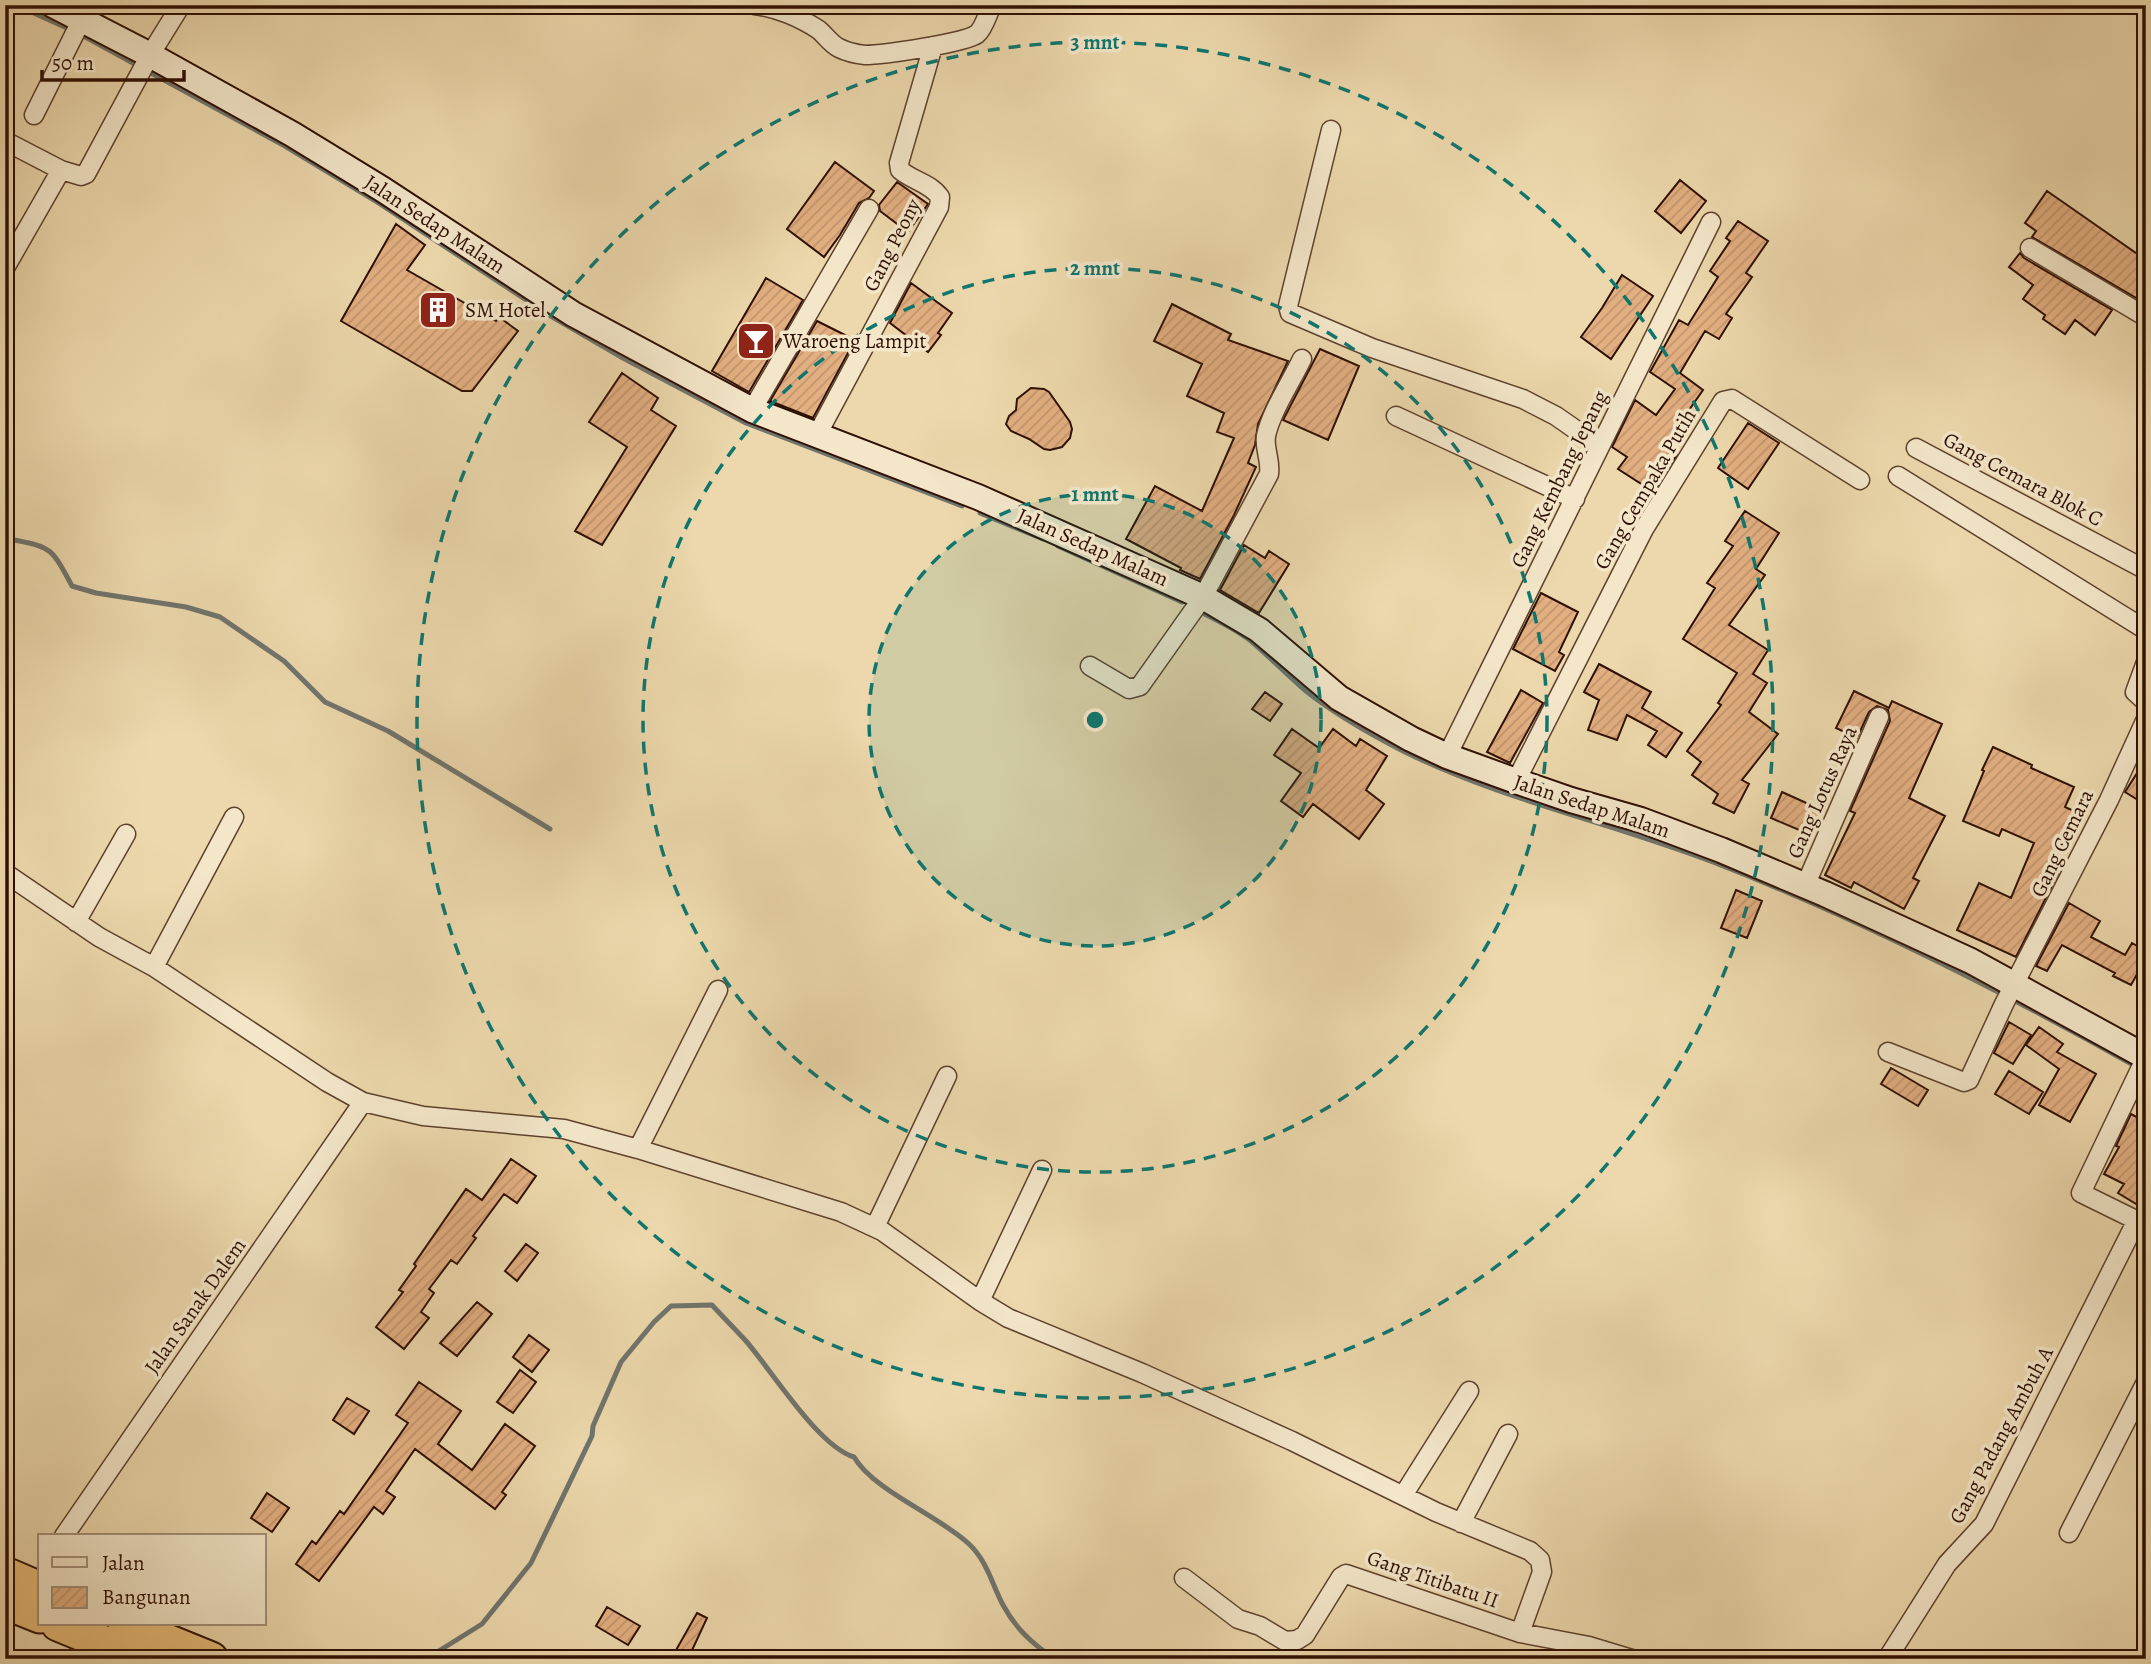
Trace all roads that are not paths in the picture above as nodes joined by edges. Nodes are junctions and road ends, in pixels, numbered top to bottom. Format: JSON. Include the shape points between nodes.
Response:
{"nodes":[{"id":1,"x":53,"y":5,"type":"edge"},
{"id":2,"x":181,"y":5,"type":"edge"},
{"id":3,"x":754,"y":5,"type":"edge"},
{"id":4,"x":992,"y":5,"type":"edge"},
{"id":5,"x":77,"y":30,"type":"junction"},
{"id":6,"x":933,"y":46,"type":"junction"},
{"id":7,"x":144,"y":65,"type":"junction"},
{"id":8,"x":34,"y":115,"type":"dead end"},
{"id":9,"x":1331,"y":130,"type":"dead end"},
{"id":10,"x":5,"y":141,"type":"edge"},
{"id":11,"x":61,"y":170,"type":"junction"},
{"id":12,"x":869,"y":209,"type":"dead end"},
{"id":13,"x":1711,"y":222,"type":"dead end"},
{"id":14,"x":2030,"y":248,"type":"dead end"},
{"id":15,"x":5,"y":268,"type":"edge"},
{"id":16,"x":2146,"y":317,"type":"edge"},
{"id":17,"x":1302,"y":359,"type":"dead end"},
{"id":18,"x":751,"y":410,"type":"junction"},
{"id":19,"x":1395,"y":416,"type":"dead end"},
{"id":20,"x":817,"y":435,"type":"junction"},
{"id":21,"x":1599,"y":446,"type":"junction"},
{"id":22,"x":1916,"y":448,"type":"dead end"},
{"id":23,"x":1898,"y":476,"type":"dead end"},
{"id":24,"x":1860,"y":480,"type":"dead end"},
{"id":25,"x":1575,"y":499,"type":"junction"},
{"id":26,"x":2146,"y":570,"type":"edge"},
{"id":27,"x":1196,"y":607,"type":"junction"},
{"id":28,"x":2146,"y":629,"type":"edge"},
{"id":29,"x":2146,"y":662,"type":"edge"},
{"id":30,"x":1090,"y":666,"type":"dead end"},
{"id":31,"x":2146,"y":702,"type":"edge"},
{"id":32,"x":1879,"y":717,"type":"dead end"},
{"id":33,"x":2146,"y":719,"type":"edge"},
{"id":34,"x":1447,"y":756,"type":"junction"},
{"id":35,"x":1516,"y":781,"type":"junction"},
{"id":36,"x":234,"y":817,"type":"dead end"},
{"id":37,"x":126,"y":834,"type":"dead end"},
{"id":38,"x":5,"y":873,"type":"edge"},
{"id":39,"x":1805,"y":886,"type":"junction"},
{"id":40,"x":76,"y":922,"type":"junction"},
{"id":41,"x":154,"y":967,"type":"junction"},
{"id":42,"x":718,"y":990,"type":"dead end"},
{"id":43,"x":2009,"y":994,"type":"junction"},
{"id":44,"x":1888,"y":1052,"type":"dead end"},
{"id":45,"x":2143,"y":1064,"type":"edge"},
{"id":46,"x":947,"y":1076,"type":"dead end"},
{"id":47,"x":363,"y":1102,"type":"junction"},
{"id":48,"x":638,"y":1149,"type":"junction"},
{"id":49,"x":1042,"y":1170,"type":"dead end"},
{"id":50,"x":2141,"y":1222,"type":"edge"},
{"id":51,"x":875,"y":1227,"type":"junction"},
{"id":52,"x":980,"y":1301,"type":"junction"},
{"id":53,"x":2146,"y":1382,"type":"edge"},
{"id":54,"x":1469,"y":1391,"type":"dead end"},
{"id":55,"x":1508,"y":1434,"type":"dead end"},
{"id":56,"x":1404,"y":1494,"type":"junction"},
{"id":57,"x":1461,"y":1522,"type":"junction"},
{"id":58,"x":2069,"y":1533,"type":"dead end"},
{"id":59,"x":65,"y":1534,"type":"edge"},
{"id":60,"x":1184,"y":1578,"type":"dead end"},
{"id":61,"x":64,"y":1626,"type":"edge"},
{"id":62,"x":1520,"y":1633,"type":"junction"},
{"id":63,"x":132,"y":1649,"type":"edge"},
{"id":64,"x":211,"y":1659,"type":"edge"},
{"id":65,"x":1632,"y":1659,"type":"edge"},
{"id":66,"x":1887,"y":1659,"type":"edge"}],
"edges":[{"from":1,"to":5,"type":"street","name":"Jalan Sedap Malam"},
{"from":2,"to":7,"type":"street"},
{"from":3,"to":6,"type":"street","via":[[795,17],[820,31],[837,48],[854,54]]},
{"from":4,"to":6,"type":"street","via":[[978,33]]},
{"from":5,"to":7,"type":"street","name":"Jalan Sedap Malam"},
{"from":5,"to":8,"type":"street"},
{"from":6,"to":20,"type":"street","name":"Gang Peony","via":[[899,163],[906,176],[934,188],[940,197],[939,207]]},
{"from":7,"to":11,"type":"street","via":[[86,174]]},
{"from":7,"to":18,"type":"street","name":"Jalan Sedap Malam","via":[[304,141],[573,314]]},
{"from":9,"to":21,"type":"street","via":[[1290,313],[1372,348],[1522,399]]},
{"from":10,"to":11,"type":"street"},
{"from":11,"to":15,"type":"street"},
{"from":12,"to":18,"type":"street"},
{"from":13,"to":21,"type":"street","name":"Gang Kembang Jepang"},
{"from":14,"to":16,"type":"street"},
{"from":17,"to":27,"type":"street","via":[[1265,440],[1269,474]]},
{"from":18,"to":20,"type":"street","name":"Jalan Sedap Malam"},
{"from":19,"to":25,"type":"street"},
{"from":20,"to":27,"type":"street","name":"Jalan Sedap Malam","via":[[1024,516]]},
{"from":21,"to":25,"type":"street","name":"Gang Kembang Jepang"},
{"from":22,"to":26,"type":"street","name":"Gang Cemara Blok C"},
{"from":23,"to":28,"type":"street"},
{"from":24,"to":35,"type":"street","name":"Gang Cempaka Putih","via":[[1732,399],[1723,401],[1644,529]]},
{"from":25,"to":34,"type":"street","name":"Gang Kembang Jepang"},
{"from":27,"to":30,"type":"street","via":[[1135,689]]},
{"from":27,"to":34,"type":"street","name":"Jalan Sedap Malam","via":[[1259,630],[1339,698]]},
{"from":29,"to":31,"type":"street","via":[[2135,692]]},
{"from":32,"to":39,"type":"street","name":"Gang Lotus Raya"},
{"from":33,"to":43,"type":"street","name":"Gang Cemara"},
{"from":34,"to":35,"type":"street","name":"Jalan Sedap Malam"},
{"from":35,"to":39,"type":"street","name":"Jalan Sedap Malam","via":[[1641,820]]},
{"from":36,"to":41,"type":"street"},
{"from":37,"to":40,"type":"street"},
{"from":38,"to":40,"type":"street"},
{"from":39,"to":43,"type":"street","name":"Jalan Sedap Malam","via":[[1961,956]]},
{"from":40,"to":41,"type":"street"},
{"from":41,"to":47,"type":"street"},
{"from":42,"to":48,"type":"street"},
{"from":43,"to":44,"type":"street","name":"Gang Cemara","via":[[1965,1082]]},
{"from":43,"to":45,"type":"street","name":"Jalan Sedap Malam"},
{"from":45,"to":50,"type":"street","via":[[2081,1193]]},
{"from":46,"to":51,"type":"street"},
{"from":47,"to":48,"type":"street","via":[[423,1116],[564,1129]]},
{"from":47,"to":59,"type":"street","name":"Jalan Sanak Dalem"},
{"from":48,"to":51,"type":"street","via":[[841,1212]]},
{"from":49,"to":52,"type":"street"},
{"from":50,"to":66,"type":"street","name":"Gang Padang Ambuh A","via":[[1984,1524],[1947,1564]]},
{"from":51,"to":52,"type":"street"},
{"from":52,"to":56,"type":"street","via":[[1033,1330],[1142,1373]]},
{"from":53,"to":58,"type":"street"},
{"from":54,"to":56,"type":"street"},
{"from":55,"to":57,"type":"street"},
{"from":56,"to":57,"type":"street"},
{"from":57,"to":62,"type":"street","via":[[1530,1551],[1540,1560],[1542,1572]]},
{"from":60,"to":62,"type":"street","name":"Gang Titibatu II","via":[[1238,1619],[1285,1641],[1305,1635],[1346,1574]]},
{"from":61,"to":63,"type":"highway"},
{"from":62,"to":65,"type":"street","name":"Gang Titibatu II"},
{"from":63,"to":64,"type":"highway"}]}
